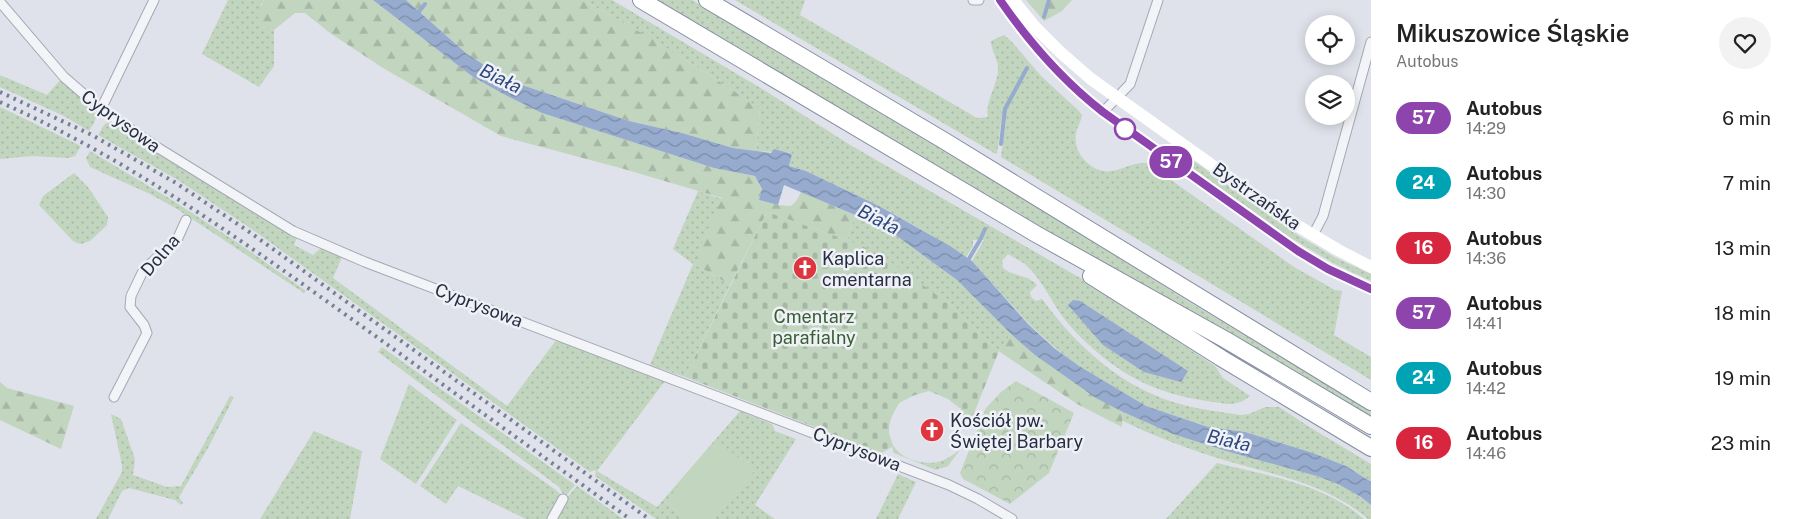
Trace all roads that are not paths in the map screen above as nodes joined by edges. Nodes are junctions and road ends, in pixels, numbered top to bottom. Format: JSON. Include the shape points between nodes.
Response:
{"nodes":[{"id":1,"x":154,"y":0,"type":"edge"},
{"id":2,"x":641,"y":0,"type":"edge"},
{"id":3,"x":707,"y":0,"type":"edge"},
{"id":4,"x":973,"y":0,"type":"edge"},
{"id":5,"x":979,"y":0,"type":"edge"},
{"id":6,"x":1000,"y":0,"type":"edge"},
{"id":7,"x":1013,"y":0,"type":"edge"},
{"id":8,"x":1158,"y":0,"type":"edge"},
{"id":9,"x":0,"y":2,"type":"edge"},
{"id":10,"x":1371,"y":42,"type":"edge"},
{"id":11,"x":1118,"y":98,"type":"junction"},
{"id":12,"x":100,"y":109,"type":"junction"},
{"id":13,"x":1103,"y":112,"type":"junction"},
{"id":14,"x":186,"y":220,"type":"dead end"},
{"id":15,"x":1036,"y":234,"type":"junction"},
{"id":16,"x":1312,"y":235,"type":"junction"},
{"id":17,"x":1371,"y":267,"type":"edge"},
{"id":18,"x":1371,"y":289,"type":"edge"},
{"id":19,"x":114,"y":396,"type":"dead end"},
{"id":20,"x":1371,"y":402,"type":"edge"},
{"id":21,"x":1371,"y":426,"type":"edge"},
{"id":22,"x":1371,"y":448,"type":"edge"},
{"id":23,"x":563,"y":499,"type":"dead end"},
{"id":24,"x":552,"y":519,"type":"edge"},
{"id":25,"x":1012,"y":519,"type":"edge"}],
"edges":[{"from":1,"to":12,"type":"street"},
{"from":2,"to":15,"type":"highway"},
{"from":3,"to":20,"type":"highway"},
{"from":4,"to":5,"type":"street"},
{"from":6,"to":13,"type":"main road","name":"Bystrzańska","via":[[1048,61],[1084,98]]},
{"from":7,"to":11,"type":"main road","name":"Bystrzańska","via":[[1059,51]]},
{"from":8,"to":11,"type":"street","via":[[1130,84]]},
{"from":9,"to":12,"type":"street","name":"Cyprysowa","via":[[64,76]]},
{"from":10,"to":16,"type":"street","via":[[1323,216]]},
{"from":11,"to":13,"type":"street"},
{"from":11,"to":16,"type":"main road","name":"Bystrzańska"},
{"from":12,"to":25,"type":"street","name":"Cyprysowa","via":[[160,150],[306,237],[950,485]]},
{"from":13,"to":18,"type":"main road","name":"Bystrzańska","via":[[1298,251]]},
{"from":14,"to":19,"type":"street","name":"Dolna","via":[[177,240],[142,273],[131,296],[130,307],[146,333]]},
{"from":15,"to":21,"type":"highway","via":[[1226,340]]},
{"from":15,"to":22,"type":"highway","via":[[1061,257]]},
{"from":16,"to":17,"type":"main road","name":"Bystrzańska"},
{"from":23,"to":24,"type":"street"}]}
